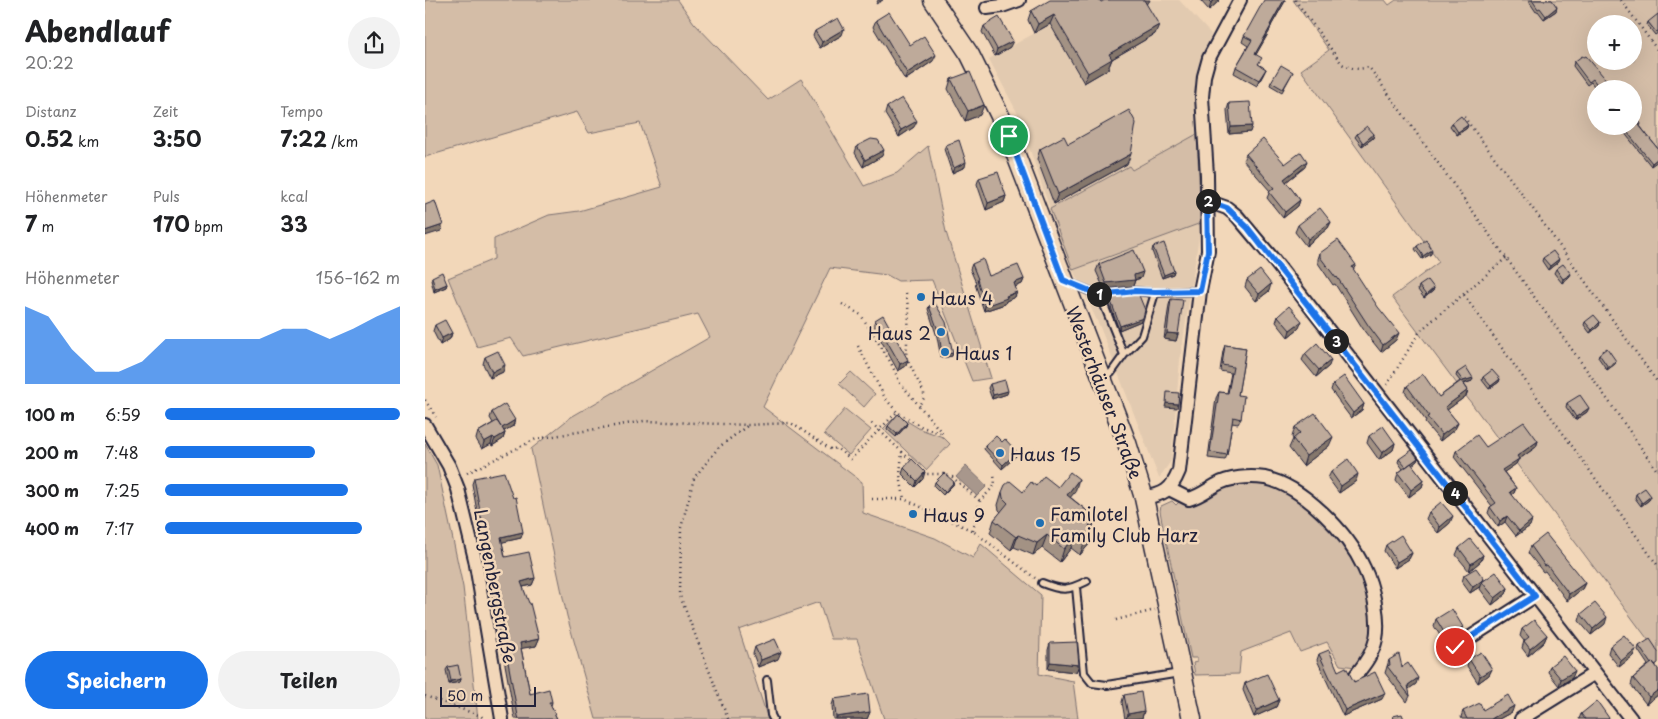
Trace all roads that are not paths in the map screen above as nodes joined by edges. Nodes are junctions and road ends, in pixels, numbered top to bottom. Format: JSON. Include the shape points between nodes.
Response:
{"nodes":[{"id":1,"x":933,"y":0,"type":"edge"},
{"id":2,"x":1019,"y":0,"type":"edge"},
{"id":3,"x":1240,"y":0,"type":"edge"},
{"id":4,"x":987,"y":8,"type":"dead end"},
{"id":5,"x":1207,"y":201,"type":"junction"},
{"id":6,"x":1063,"y":280,"type":"junction"},
{"id":7,"x":1200,"y":291,"type":"junction"},
{"id":8,"x":1155,"y":292,"type":"junction"},
{"id":9,"x":1100,"y":295,"type":"junction"},
{"id":10,"x":1124,"y":356,"type":"junction"},
{"id":11,"x":1102,"y":379,"type":"junction"},
{"id":12,"x":425,"y":425,"type":"edge"},
{"id":13,"x":1169,"y":489,"type":"junction"},
{"id":14,"x":1144,"y":498,"type":"junction"},
{"id":15,"x":1087,"y":581,"type":"dead end"},
{"id":16,"x":1042,"y":583,"type":"road end"},
{"id":17,"x":1076,"y":587,"type":"junction"},
{"id":18,"x":1535,"y":596,"type":"junction"},
{"id":19,"x":1455,"y":647,"type":"dead end"},
{"id":20,"x":1182,"y":673,"type":"junction"},
{"id":21,"x":1595,"y":673,"type":"junction"},
{"id":22,"x":1356,"y":675,"type":"dead end"},
{"id":23,"x":767,"y":680,"type":"dead end"},
{"id":24,"x":502,"y":719,"type":"edge"},
{"id":25,"x":773,"y":719,"type":"edge"},
{"id":26,"x":1192,"y":719,"type":"edge"},
{"id":27,"x":1521,"y":719,"type":"edge"},
{"id":28,"x":1631,"y":719,"type":"edge"}],
"edges":[{"from":1,"to":6,"type":"main road","name":"Westerhäuser Straße","via":[[970,55],[992,98]]},
{"from":2,"to":4,"type":"street"},
{"from":3,"to":5,"type":"street","via":[[1216,43],[1204,76]]},
{"from":5,"to":7,"type":"street","via":[[1208,251]]},
{"from":5,"to":18,"type":"street","via":[[1227,208],[1247,227]]},
{"from":6,"to":9,"type":"lane"},
{"from":6,"to":11,"type":"main road","name":"Westerhäuser Straße"},
{"from":7,"to":8,"type":"lane"},
{"from":7,"to":13,"type":"street","via":[[1179,471]]},
{"from":8,"to":9,"type":"lane"},
{"from":8,"to":10,"type":"lane","via":[[1142,336]]},
{"from":9,"to":10,"type":"lane"},
{"from":10,"to":11,"type":"lane"},
{"from":11,"to":14,"type":"main road","name":"Westerhäuser Straße"},
{"from":12,"to":24,"type":"street","name":"Langenbergstraße","via":[[449,466],[458,489],[475,559]]},
{"from":13,"to":14,"type":"street"},
{"from":13,"to":22,"type":"street","via":[[1189,499],[1217,484],[1241,478],[1263,478],[1297,491],[1323,513],[1359,557],[1373,594],[1376,638],[1368,660]]},
{"from":14,"to":20,"type":"main road","name":"Westerhäuser Straße"},
{"from":15,"to":17,"type":"lane"},
{"from":16,"to":17,"type":"lane","via":[[1058,590]]},
{"from":17,"to":20,"type":"lane","via":[[1084,673],[1092,684],[1107,685]]},
{"from":18,"to":19,"type":"street"},
{"from":18,"to":21,"type":"street"},
{"from":20,"to":26,"type":"main road","name":"Westerhäuser Straße"},
{"from":21,"to":27,"type":"street"},
{"from":21,"to":28,"type":"street"},
{"from":23,"to":25,"type":"lane"}]}
